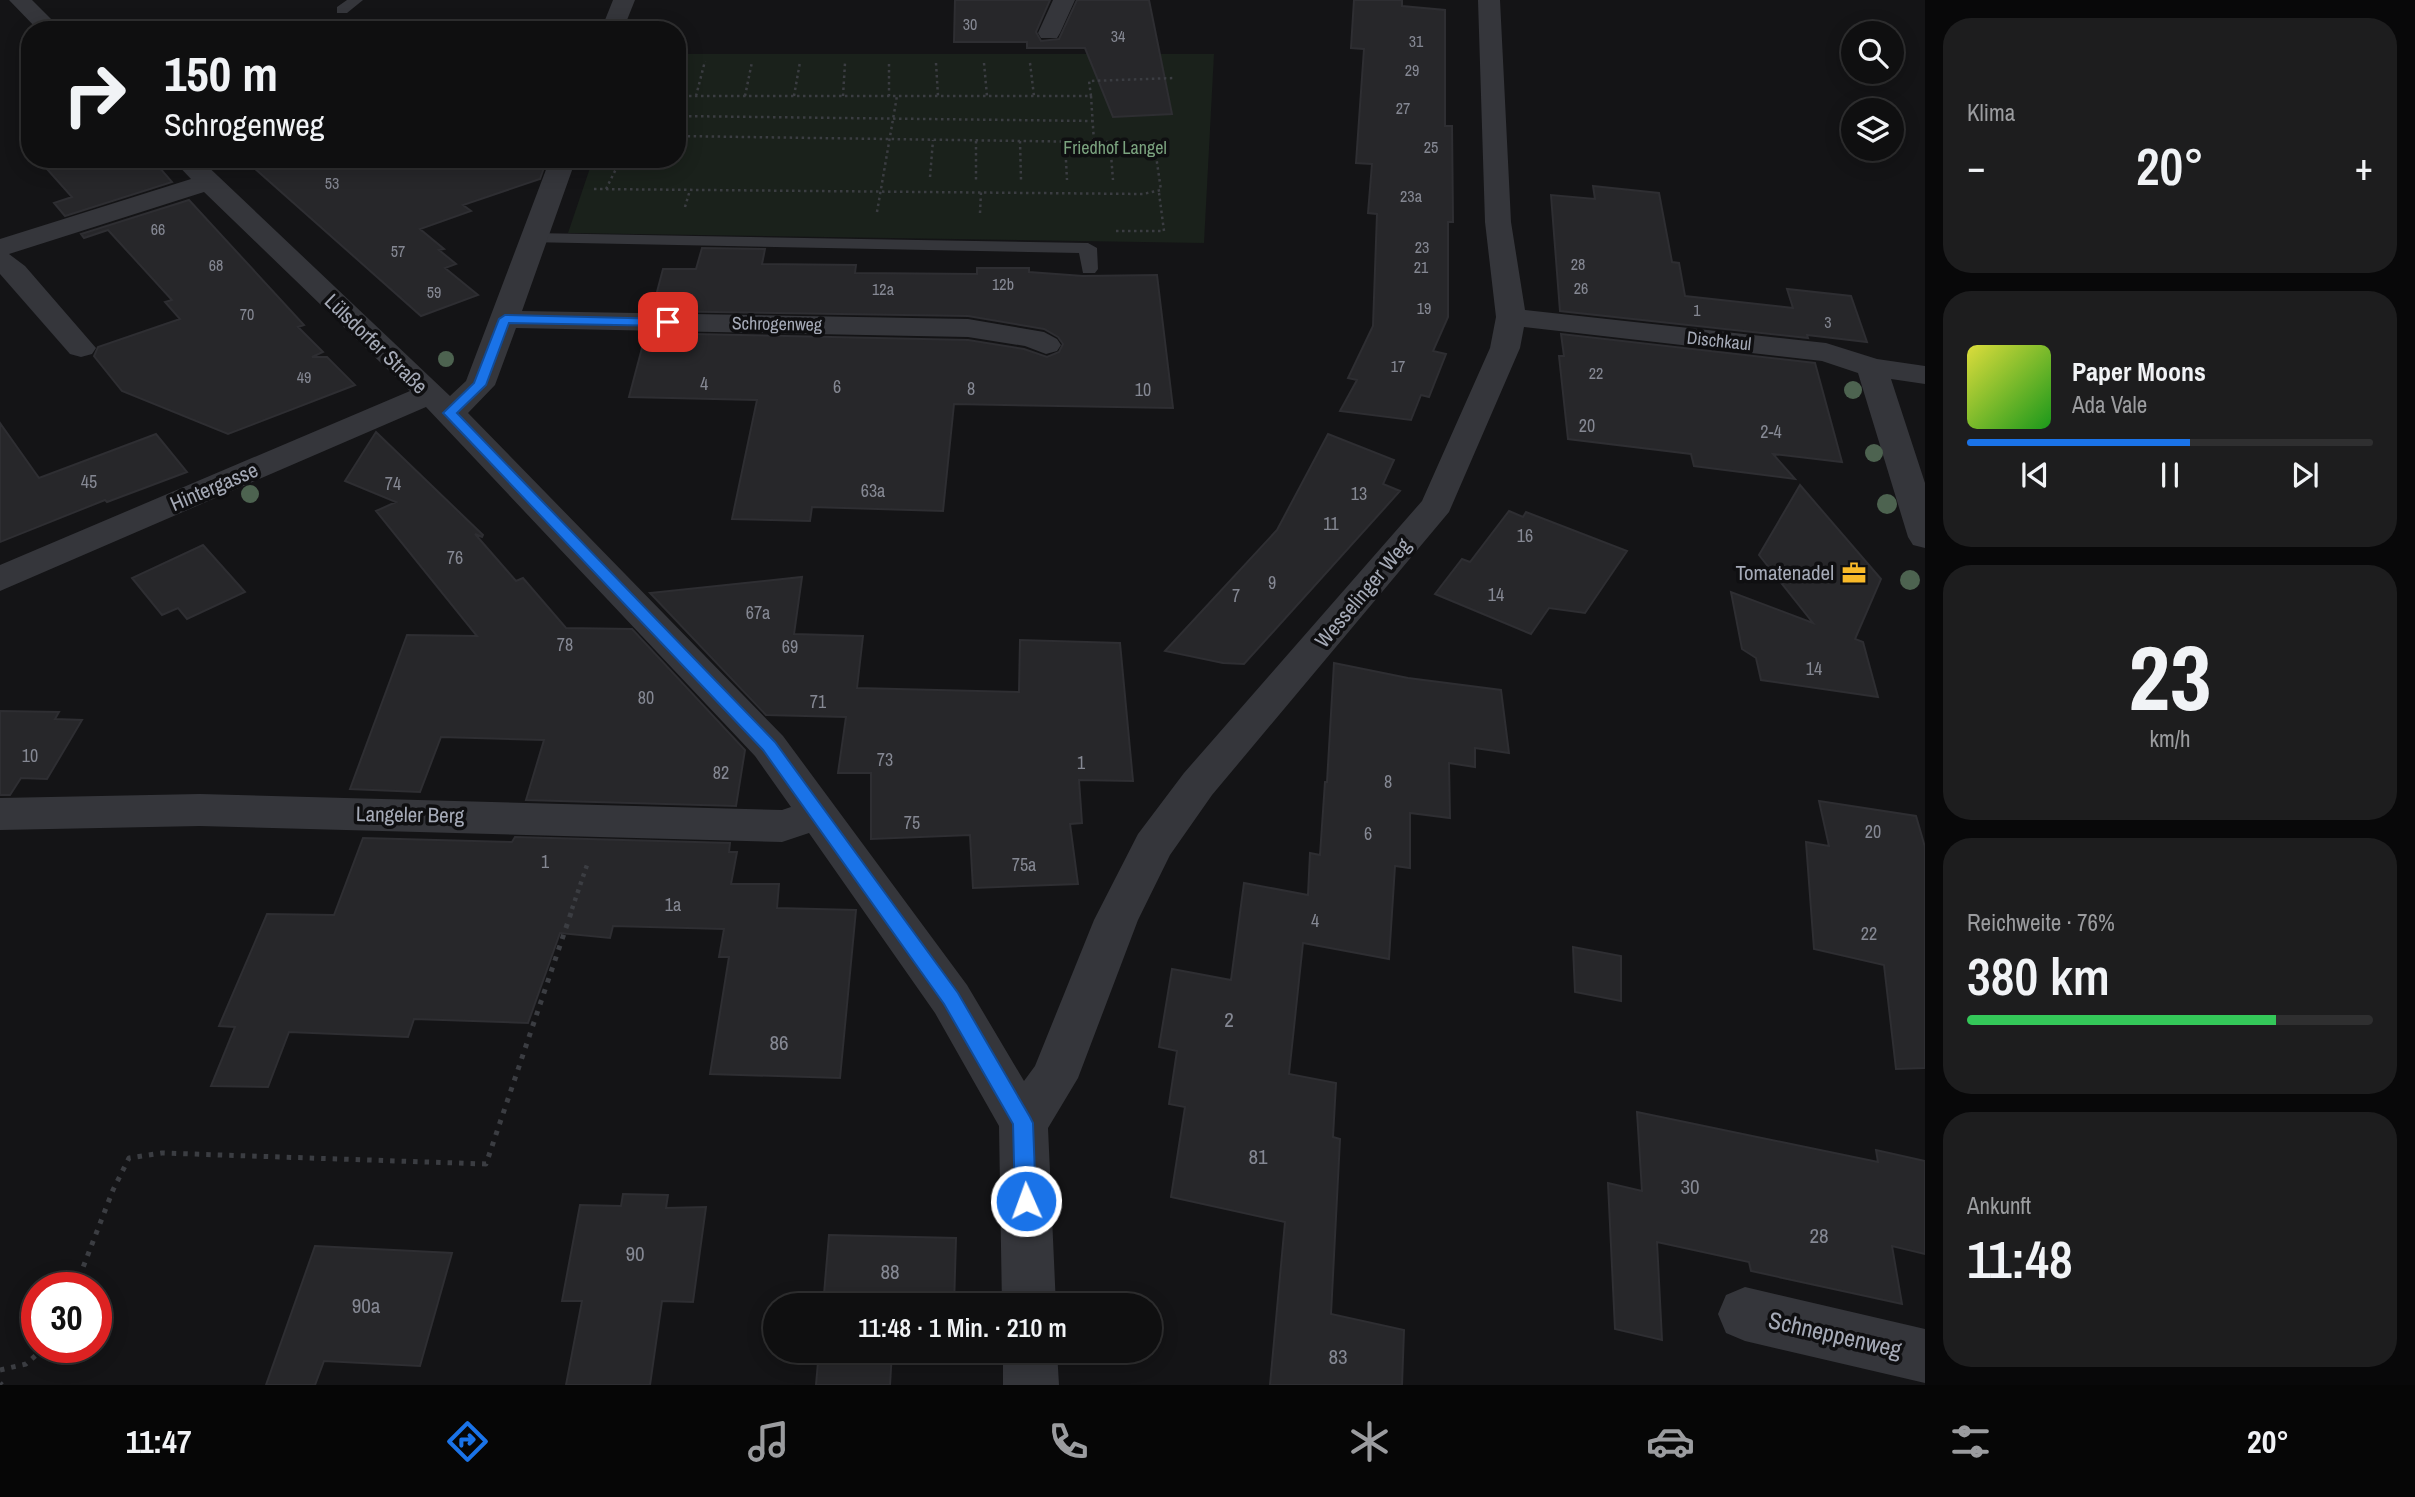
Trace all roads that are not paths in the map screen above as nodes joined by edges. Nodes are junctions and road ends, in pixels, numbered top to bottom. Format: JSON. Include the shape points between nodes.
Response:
{"nodes":[{"id":1,"x":20,"y":0,"type":"edge"},
{"id":2,"x":356,"y":0,"type":"edge"},
{"id":3,"x":624,"y":0,"type":"edge"},
{"id":4,"x":1064,"y":0,"type":"edge"},
{"id":5,"x":1489,"y":0,"type":"edge"},
{"id":6,"x":342,"y":10,"type":"dead end"},
{"id":7,"x":42,"y":21,"type":"edge"},
{"id":8,"x":616,"y":21,"type":"edge"},
{"id":9,"x":1049,"y":33,"type":"dead end"},
{"id":10,"x":560,"y":168,"type":"edge"},
{"id":11,"x":197,"y":171,"type":"edge"},
{"id":12,"x":533,"y":238,"type":"junction"},
{"id":13,"x":0,"y":248,"type":"edge"},
{"id":14,"x":0,"y":260,"type":"edge"},
{"id":15,"x":1089,"y":269,"type":"dead end"},
{"id":16,"x":1511,"y":317,"type":"junction"},
{"id":17,"x":505,"y":319,"type":"junction"},
{"id":18,"x":1046,"y":345,"type":"dead end"},
{"id":19,"x":81,"y":348,"type":"dead end"},
{"id":20,"x":1872,"y":367,"type":"junction"},
{"id":21,"x":1925,"y":374,"type":"edge"},
{"id":22,"x":439,"y":404,"type":"junction"},
{"id":23,"x":1925,"y":537,"type":"edge"},
{"id":24,"x":0,"y":579,"type":"edge"},
{"id":25,"x":0,"y":814,"type":"edge"},
{"id":26,"x":819,"y":814,"type":"junction"},
{"id":27,"x":1023,"y":1123,"type":"junction"},
{"id":28,"x":1029,"y":1293,"type":"edge"},
{"id":29,"x":1745,"y":1314,"type":"dead end"},
{"id":30,"x":1925,"y":1356,"type":"edge"},
{"id":31,"x":1030,"y":1363,"type":"edge"},
{"id":32,"x":1031,"y":1385,"type":"edge"}],
"edges":[{"from":1,"to":7,"type":"street"},
{"from":2,"to":6,"type":"lane"},
{"from":3,"to":8,"type":"street"},
{"from":4,"to":9,"type":"street"},
{"from":5,"to":16,"type":"street","name":"Wesselinger Weg","via":[[1498,222]]},
{"from":10,"to":12,"type":"street"},
{"from":11,"to":13,"type":"street","name":"Lülsdorfer Straße"},
{"from":11,"to":22,"type":"street","name":"Lülsdorfer Straße"},
{"from":12,"to":15,"type":"lane","via":[[1088,248]]},
{"from":12,"to":17,"type":"street"},
{"from":14,"to":19,"type":"street"},
{"from":16,"to":20,"type":"street","name":"Dischkaul","via":[[1826,352]]},
{"from":16,"to":27,"type":"street","name":"Wesselinger Weg","via":[[1505,348],[1437,505],[1198,784],[1153,846],[1116,920],[1054,1078]]},
{"from":17,"to":18,"type":"street","name":"Schrogenweg","via":[[968,328],[1033,338]]},
{"from":17,"to":22,"type":"street","via":[[480,385]]},
{"from":20,"to":21,"type":"street","name":"Dischkaul"},
{"from":20,"to":23,"type":"street"},
{"from":22,"to":24,"type":"street","name":"Hintergasse"},
{"from":22,"to":26,"type":"street","name":"Lülsdorfer Straße","via":[[769,746]]},
{"from":25,"to":26,"type":"street","name":"Langeler Berg","via":[[200,810],[782,826]]},
{"from":26,"to":27,"type":"street","name":"Lülsdorfer Straße","via":[[951,999]]},
{"from":27,"to":28,"type":"street","name":"Lülsdorfer Straße"},
{"from":29,"to":30,"type":"street","name":"Schneppenweg"},
{"from":31,"to":32,"type":"street"}]}
